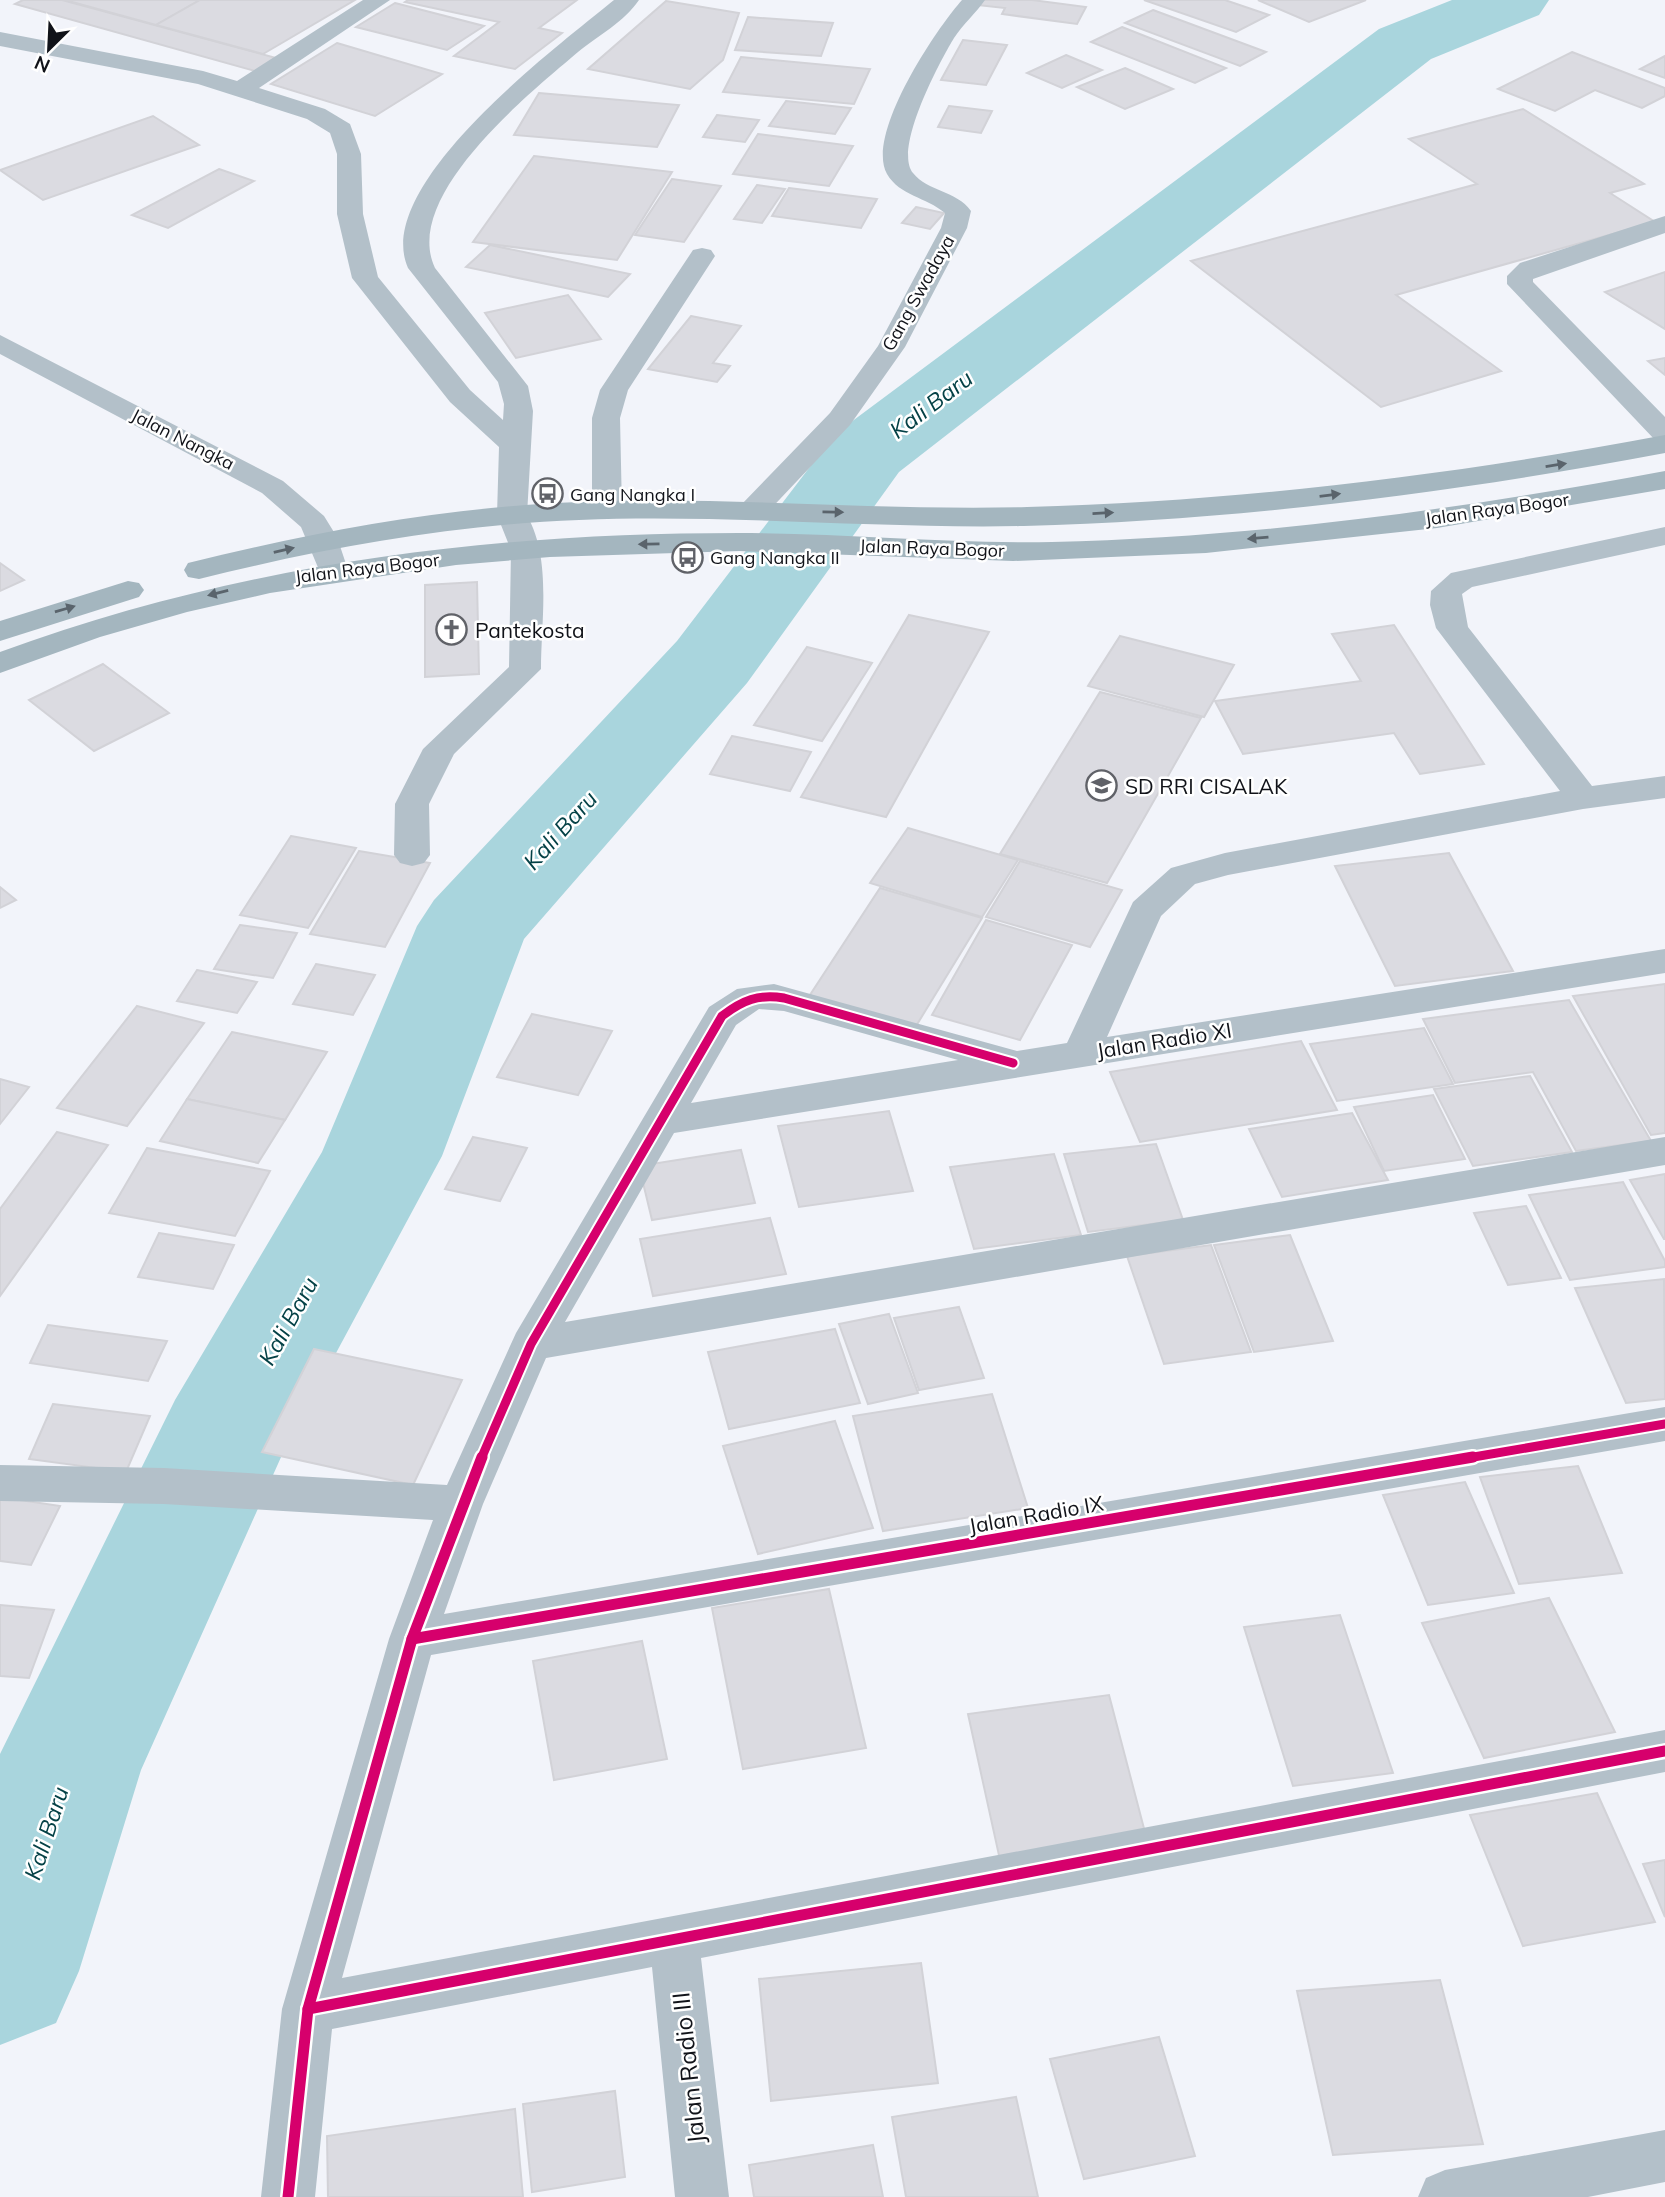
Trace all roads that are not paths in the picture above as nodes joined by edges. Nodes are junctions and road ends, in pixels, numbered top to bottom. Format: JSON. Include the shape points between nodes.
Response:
{"nodes":[{"id":1,"x":379,"y":0,"type":"edge"},
{"id":2,"x":628,"y":0,"type":"edge"},
{"id":3,"x":974,"y":0,"type":"edge"},
{"id":4,"x":0,"y":39,"type":"edge"},
{"id":5,"x":241,"y":89,"type":"junction"},
{"id":6,"x":1665,"y":224,"type":"edge"},
{"id":7,"x":702,"y":256,"type":"dead end"},
{"id":8,"x":0,"y":343,"type":"edge"},
{"id":9,"x":1665,"y":434,"type":"edge"},
{"id":10,"x":1665,"y":444,"type":"edge"},
{"id":11,"x":514,"y":445,"type":"junction"},
{"id":12,"x":1665,"y":480,"type":"edge"},
{"id":13,"x":607,"y":510,"type":"junction"},
{"id":14,"x":758,"y":511,"type":"junction"},
{"id":15,"x":512,"y":515,"type":"junction"},
{"id":16,"x":1665,"y":536,"type":"edge"},
{"id":17,"x":526,"y":550,"type":"junction"},
{"id":18,"x":329,"y":555,"type":"junction"},
{"id":19,"x":0,"y":631,"type":"edge"},
{"id":20,"x":0,"y":663,"type":"edge"},
{"id":21,"x":1665,"y":787,"type":"edge"},
{"id":22,"x":1583,"y":798,"type":"junction"},
{"id":23,"x":412,"y":855,"type":"dead end"},
{"id":24,"x":1665,"y":961,"type":"edge"},
{"id":25,"x":1081,"y":1053,"type":"junction"},
{"id":26,"x":1013,"y":1063,"type":"junction"},
{"id":27,"x":662,"y":1121,"type":"junction"},
{"id":28,"x":1665,"y":1151,"type":"edge"},
{"id":29,"x":531,"y":1344,"type":"junction"},
{"id":30,"x":1665,"y":1424,"type":"edge"},
{"id":31,"x":0,"y":1483,"type":"edge"},
{"id":32,"x":461,"y":1504,"type":"junction"},
{"id":33,"x":412,"y":1639,"type":"junction"},
{"id":34,"x":1665,"y":1751,"type":"edge"},
{"id":35,"x":674,"y":1939,"type":"junction"},
{"id":36,"x":308,"y":2009,"type":"junction"},
{"id":37,"x":1665,"y":2156,"type":"edge"},
{"id":38,"x":288,"y":2197,"type":"edge"},
{"id":39,"x":702,"y":2197,"type":"edge"},
{"id":40,"x":1445,"y":2197,"type":"edge"}],
"edges":[{"from":1,"to":5,"type":"street"},
{"from":2,"to":11,"type":"street","via":[[459,150],[433,184],[422,214],[417,258],[515,386],[520,419]]},
{"from":3,"to":14,"type":"street","name":"Gang Swadaya","via":[[944,35],[905,116],[893,158],[907,182],[948,200],[958,211],[954,228],[891,347],[840,419]]},
{"from":4,"to":5,"type":"street","via":[[161,68]]},
{"from":5,"to":11,"type":"street","via":[[316,114],[341,129],[349,154],[350,214],[365,278],[466,403]]},
{"from":6,"to":9,"type":"street","via":[[1529,269],[1520,276],[1520,284]]},
{"from":7,"to":13,"type":"street","via":[[614,390],[606,418]]},
{"from":8,"to":18,"type":"street","name":"Jalan Nangka","via":[[231,462],[302,510]]},
{"from":14,"to":10,"type":"highway","name":"Jalan Raya Bogor","one_way":true,"via":[[1035,517],[1177,510],[1400,487]]},
{"from":11,"to":15,"type":"street"},
{"from":12,"to":17,"type":"highway","name":"Jalan Raya Bogor","one_way":true,"via":[[1568,499],[1360,528],[1205,542],[1051,551],[742,542]]},
{"from":13,"to":14,"type":"highway","name":"Jalan Raya Bogor"},
{"from":13,"to":15,"type":"highway","name":"Jalan Raya Bogor"},
{"from":15,"to":17,"type":"street"},
{"from":15,"to":18,"type":"highway","name":"Jalan Raya Bogor","via":[[427,522]]},
{"from":16,"to":22,"type":"street","via":[[1462,580],[1447,591],[1452,628]]},
{"from":17,"to":18,"type":"highway","name":"Jalan Raya Bogor"},
{"from":17,"to":23,"type":"street","via":[[524,669],[440,749],[411,804]]},
{"from":19,"to":18,"type":"highway","name":"Jalan Raya Bogor","one_way":true,"via":[[161,580]]},
{"from":18,"to":20,"type":"highway","name":"Jalan Raya Bogor","one_way":true},
{"from":21,"to":22,"type":"street"},
{"from":22,"to":25,"type":"street","via":[[1225,864],[1183,876],[1146,910]]},
{"from":24,"to":25,"type":"street","name":"Jalan Radio XI"},
{"from":25,"to":26,"type":"street","name":"Jalan Radio XI"},
{"from":26,"to":27,"type":"street","name":"Jalan Radio XI"},
{"from":26,"to":27,"type":"street","via":[[762,994],[743,1000],[722,1016]]},
{"from":27,"to":29,"type":"street"},
{"from":28,"to":29,"type":"street"},
{"from":29,"to":32,"type":"street"},
{"from":30,"to":33,"type":"street","name":"Jalan Radio IX"},
{"from":31,"to":32,"type":"street","via":[[164,1486]]},
{"from":32,"to":33,"type":"street"},
{"from":33,"to":36,"type":"street"},
{"from":34,"to":35,"type":"street"},
{"from":35,"to":36,"type":"street"},
{"from":35,"to":39,"type":"street","name":"Jalan Radio III"},
{"from":36,"to":38,"type":"street"},
{"from":37,"to":40,"type":"street"}]}
